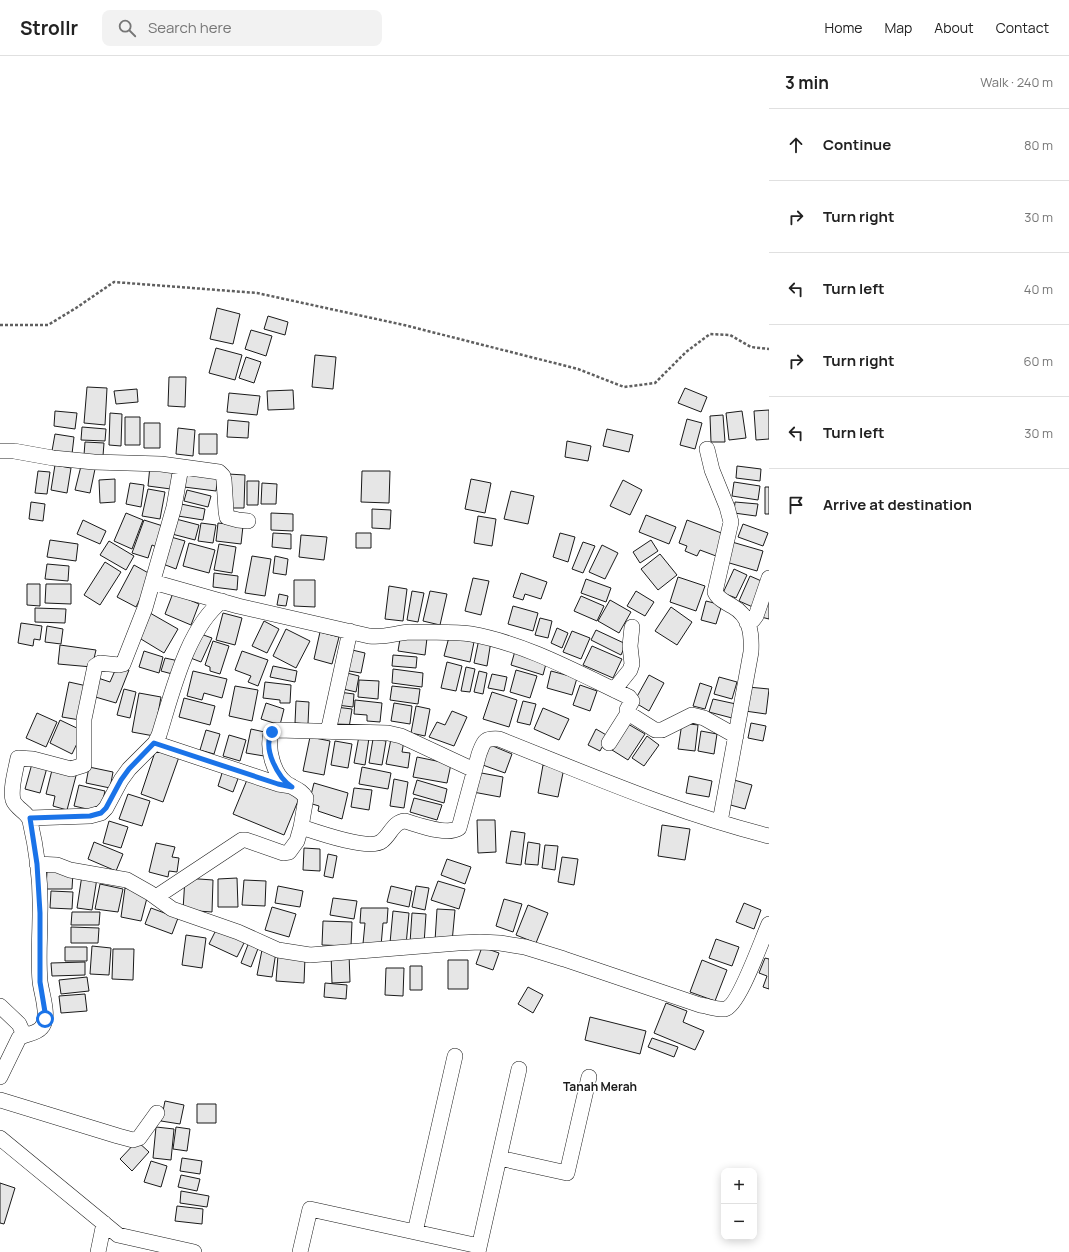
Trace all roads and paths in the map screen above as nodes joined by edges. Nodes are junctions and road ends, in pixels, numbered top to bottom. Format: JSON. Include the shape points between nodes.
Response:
{"nodes":[{"id":1,"x":0,"y":325,"type":"edge"},
{"id":2,"x":769,"y":349,"type":"edge"},
{"id":3,"x":707,"y":449,"type":"dead end"},
{"id":4,"x":0,"y":451,"type":"edge"},
{"id":5,"x":181,"y":467,"type":"junction"},
{"id":6,"x":248,"y":521,"type":"dead end"},
{"id":7,"x":769,"y":578,"type":"edge"},
{"id":8,"x":153,"y":582,"type":"junction"},
{"id":9,"x":222,"y":601,"type":"junction"},
{"id":10,"x":747,"y":623,"type":"junction"},
{"id":11,"x":632,"y":627,"type":"dead end"},
{"id":12,"x":350,"y":631,"type":"junction"},
{"id":13,"x":614,"y":690,"type":"junction"},
{"id":14,"x":628,"y":713,"type":"junction"},
{"id":15,"x":328,"y":732,"type":"junction"},
{"id":16,"x":736,"y":736,"type":"junction"},
{"id":17,"x":154,"y":743,"type":"junction"},
{"id":18,"x":609,"y":743,"type":"dead end"},
{"id":19,"x":474,"y":770,"type":"junction"},
{"id":20,"x":292,"y":787,"type":"junction"},
{"id":21,"x":6,"y":789,"type":"edge"},
{"id":22,"x":30,"y":818,"type":"junction"},
{"id":23,"x":720,"y":822,"type":"junction"},
{"id":24,"x":302,"y":827,"type":"junction"},
{"id":25,"x":769,"y":836,"type":"edge"},
{"id":26,"x":37,"y":864,"type":"junction"},
{"id":27,"x":156,"y":897,"type":"junction"},
{"id":28,"x":769,"y":924,"type":"edge"},
{"id":29,"x":0,"y":1006,"type":"edge"},
{"id":30,"x":24,"y":1035,"type":"junction"},
{"id":31,"x":455,"y":1056,"type":"dead end"},
{"id":32,"x":519,"y":1069,"type":"dead end"},
{"id":33,"x":0,"y":1077,"type":"edge"},
{"id":34,"x":589,"y":1077,"type":"dead end"},
{"id":35,"x":0,"y":1100,"type":"edge"},
{"id":36,"x":157,"y":1113,"type":"dead end"},
{"id":37,"x":0,"y":1138,"type":"edge"},
{"id":38,"x":499,"y":1158,"type":"junction"},
{"id":39,"x":104,"y":1223,"type":"junction"},
{"id":40,"x":416,"y":1232,"type":"junction"},
{"id":41,"x":479,"y":1249,"type":"edge"},
{"id":42,"x":98,"y":1252,"type":"edge"},
{"id":43,"x":194,"y":1252,"type":"edge"},
{"id":44,"x":300,"y":1252,"type":"edge"}],
"edges":[{"from":1,"to":2,"type":"path","via":[[48,325],[114,282],[257,293],[404,325],[578,369],[624,387],[655,383],[686,352],[710,334],[730,335],[751,347]]},
{"from":3,"to":10,"type":"street","via":[[731,522],[715,592],[719,599],[739,610]]},
{"from":4,"to":5,"type":"street","via":[[94,462]]},
{"from":5,"to":6,"type":"street","via":[[220,472],[224,480],[227,517]]},
{"from":5,"to":8,"type":"street","via":[[174,507]]},
{"from":7,"to":10,"type":"street","via":[[756,616]]},
{"from":8,"to":9,"type":"street"},
{"from":8,"to":21,"type":"street","via":[[123,664],[100,663],[95,666],[84,719],[84,765],[71,769],[34,759],[18,758]]},
{"from":9,"to":12,"type":"street"},
{"from":9,"to":17,"type":"street","via":[[194,635]]},
{"from":10,"to":16,"type":"street","via":[[751,652]]},
{"from":11,"to":13,"type":"street","via":[[632,664]]},
{"from":12,"to":13,"type":"street","via":[[379,637],[402,632],[469,634],[498,640],[544,657]]},
{"from":12,"to":15,"type":"street"},
{"from":13,"to":14,"type":"street","via":[[631,699]]},
{"from":14,"to":16,"type":"street","via":[[655,730],[673,726],[690,715],[696,715]]},
{"from":14,"to":18,"type":"street"},
{"from":15,"to":19,"type":"street","via":[[388,733],[401,736]]},
{"from":15,"to":20,"type":"street","via":[[277,730],[271,733],[270,745],[276,768],[285,782]]},
{"from":16,"to":23,"type":"street"},
{"from":17,"to":20,"type":"street"},
{"from":17,"to":22,"type":"street","via":[[129,769],[101,813],[90,816]]},
{"from":19,"to":23,"type":"street","via":[[486,740],[499,739],[642,795]]},
{"from":19,"to":24,"type":"street","via":[[461,824],[456,830],[441,830],[405,821],[396,825],[382,841],[373,845]]},
{"from":20,"to":24,"type":"street","via":[[301,791],[306,798]]},
{"from":21,"to":22,"type":"street","via":[[17,806]]},
{"from":22,"to":26,"type":"street"},
{"from":23,"to":25,"type":"street"},
{"from":24,"to":27,"type":"street","via":[[297,841],[289,852],[283,853],[242,840]]},
{"from":26,"to":27,"type":"street","via":[[57,865],[70,870],[127,880]]},
{"from":26,"to":30,"type":"street","via":[[40,982],[45,1019],[41,1028]]},
{"from":27,"to":28,"type":"street","via":[[172,909],[238,932],[278,950],[310,955],[458,943],[500,943],[564,958],[700,1005],[719,1009],[725,1009],[732,1003],[751,969]]},
{"from":29,"to":30,"type":"street","via":[[19,1024]]},
{"from":30,"to":33,"type":"street","via":[[16,1041]]},
{"from":31,"to":40,"type":"street"},
{"from":32,"to":38,"type":"street"},
{"from":34,"to":38,"type":"street","via":[[567,1173]]},
{"from":35,"to":36,"type":"street","via":[[133,1140],[141,1136]]},
{"from":37,"to":39,"type":"street"},
{"from":38,"to":41,"type":"street"},
{"from":39,"to":42,"type":"street"},
{"from":39,"to":43,"type":"street","via":[[118,1235]]},
{"from":40,"to":41,"type":"street"},
{"from":40,"to":44,"type":"street","via":[[310,1209]]}]}
